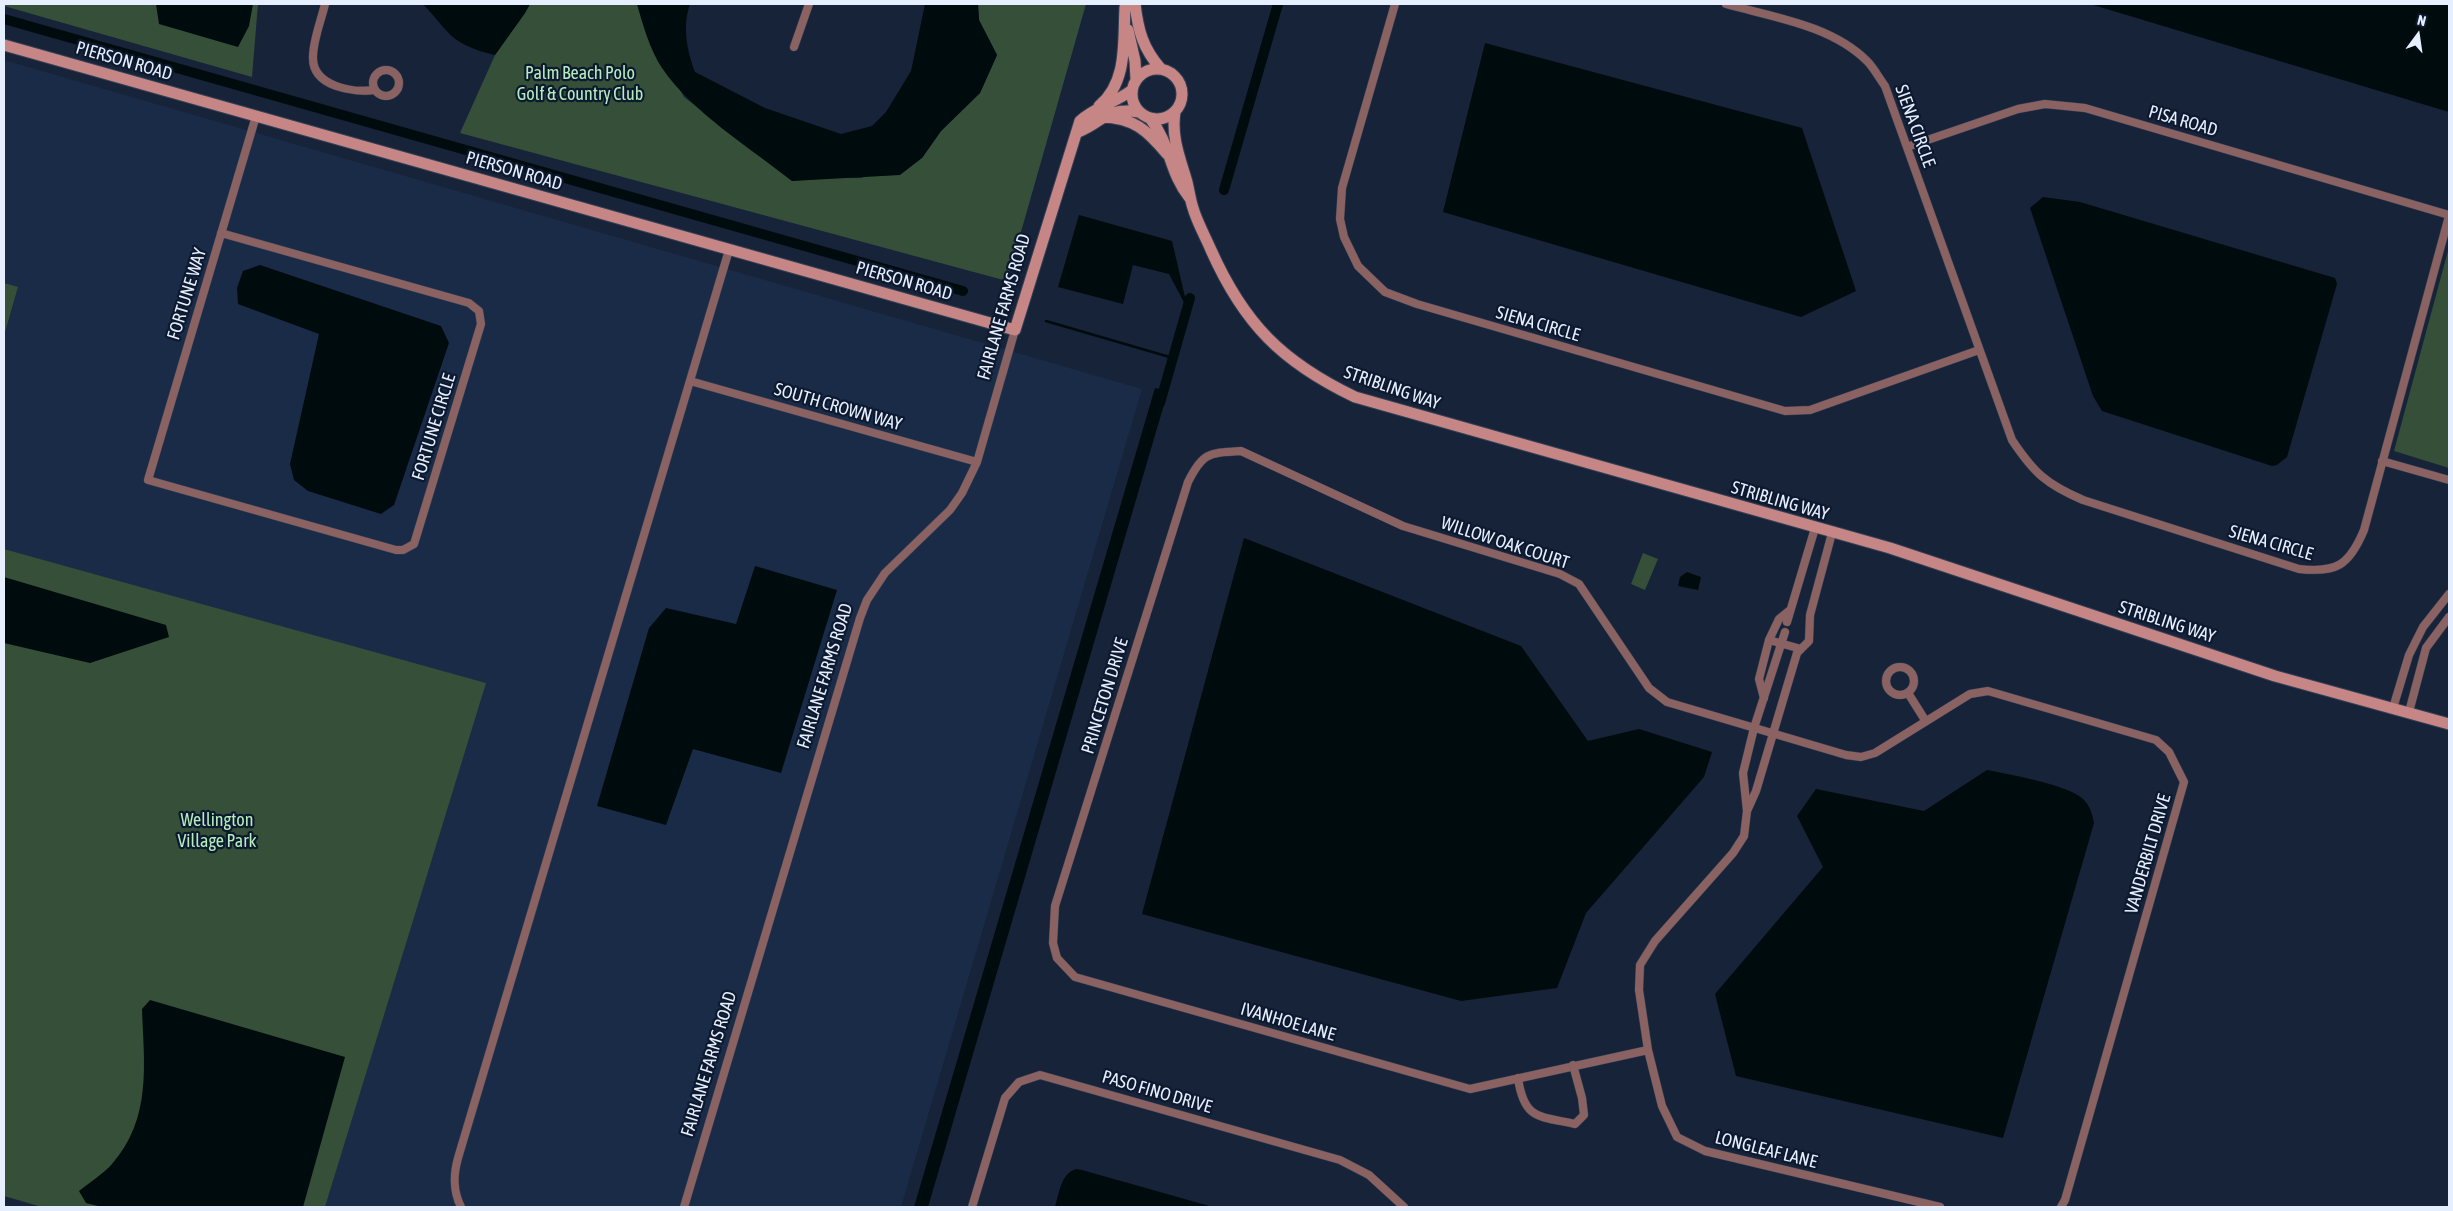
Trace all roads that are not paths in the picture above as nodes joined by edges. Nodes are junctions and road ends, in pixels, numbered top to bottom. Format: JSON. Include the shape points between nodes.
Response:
{"nodes":[{"id":1,"x":325,"y":4,"type":"edge"},
{"id":2,"x":809,"y":4,"type":"edge"},
{"id":3,"x":1395,"y":4,"type":"edge"},
{"id":4,"x":1726,"y":4,"type":"edge"},
{"id":5,"x":1128,"y":5,"type":"edge"},
{"id":6,"x":4,"y":45,"type":"edge"},
{"id":7,"x":794,"y":47,"type":"dead end"},
{"id":8,"x":1161,"y":69,"type":"junction"},
{"id":9,"x":1136,"y":79,"type":"junction"},
{"id":10,"x":375,"y":90,"type":"dead end"},
{"id":11,"x":1132,"y":90,"type":"junction"},
{"id":12,"x":1139,"y":112,"type":"junction"},
{"id":13,"x":1175,"y":112,"type":"junction"},
{"id":14,"x":1098,"y":113,"type":"junction"},
{"id":15,"x":256,"y":116,"type":"junction"},
{"id":16,"x":1150,"y":118,"type":"junction"},
{"id":17,"x":1907,"y":147,"type":"junction"},
{"id":18,"x":1170,"y":158,"type":"junction"},
{"id":19,"x":1190,"y":198,"type":"junction"},
{"id":20,"x":2449,"y":215,"type":"edge"},
{"id":21,"x":221,"y":233,"type":"junction"},
{"id":22,"x":729,"y":250,"type":"junction"},
{"id":23,"x":1015,"y":330,"type":"junction"},
{"id":24,"x":1979,"y":350,"type":"junction"},
{"id":25,"x":690,"y":381,"type":"junction"},
{"id":26,"x":1212,"y":453,"type":"joint"},
{"id":27,"x":2382,"y":461,"type":"junction"},
{"id":28,"x":977,"y":462,"type":"junction"},
{"id":29,"x":148,"y":480,"type":"joint"},
{"id":30,"x":2449,"y":480,"type":"edge"},
{"id":31,"x":1815,"y":528,"type":"junction"},
{"id":32,"x":1832,"y":533,"type":"junction"},
{"id":33,"x":2449,"y":594,"type":"edge"},
{"id":34,"x":1790,"y":610,"type":"junction"},
{"id":35,"x":2449,"y":617,"type":"edge"},
{"id":36,"x":1787,"y":622,"type":"dead end"},
{"id":37,"x":1785,"y":632,"type":"dead end"},
{"id":38,"x":1769,"y":640,"type":"junction"},
{"id":39,"x":1781,"y":644,"type":"junction"},
{"id":40,"x":1801,"y":650,"type":"junction"},
{"id":41,"x":1908,"y":693,"type":"dead end"},
{"id":42,"x":1764,"y":699,"type":"junction"},
{"id":43,"x":2394,"y":708,"type":"junction"},
{"id":44,"x":2409,"y":712,"type":"junction"},
{"id":45,"x":1925,"y":720,"type":"junction"},
{"id":46,"x":2449,"y":724,"type":"edge"},
{"id":47,"x":1754,"y":728,"type":"junction"},
{"id":48,"x":1772,"y":734,"type":"junction"},
{"id":49,"x":1746,"y":811,"type":"junction"},
{"id":50,"x":1057,"y":958,"type":"joint"},
{"id":51,"x":1648,"y":1050,"type":"junction"},
{"id":52,"x":1573,"y":1066,"type":"junction"},
{"id":53,"x":1518,"y":1078,"type":"junction"},
{"id":54,"x":461,"y":1207,"type":"edge"},
{"id":55,"x":684,"y":1207,"type":"edge"},
{"id":56,"x":972,"y":1207,"type":"edge"},
{"id":57,"x":1404,"y":1207,"type":"edge"},
{"id":58,"x":1940,"y":1207,"type":"edge"},
{"id":59,"x":2061,"y":1207,"type":"edge"}],
"edges":[{"from":1,"to":10,"type":"street","via":[[312,56],[315,70],[324,80],[345,88]]},
{"from":2,"to":7,"type":"street"},
{"from":3,"to":24,"type":"street","name":"SIENA CIRCLE","via":[[1342,188],[1340,219],[1358,266],[1386,292],[1417,304],[1785,411],[1810,410]]},
{"from":4,"to":17,"type":"street","name":"SIENA CIRCLE","via":[[1819,31],[1846,44],[1867,61],[1885,86]]},
{"from":5,"to":8,"type":"street","via":[[1147,52]]},
{"from":5,"to":9,"type":"street"},
{"from":5,"to":14,"type":"street","via":[[1121,71]]},
{"from":6,"to":15,"type":"street","name":"PIERSON ROAD"},
{"from":8,"to":9,"type":"street","via":[[1149,70]]},
{"from":8,"to":13,"type":"street","via":[[1172,74],[1180,84],[1181,101]]},
{"from":9,"to":11,"type":"street"},
{"from":11,"to":12,"type":"street","via":[[1132,99]]},
{"from":11,"to":14,"type":"street","name":"FAIRLANE FARMS ROAD"},
{"from":12,"to":14,"type":"street","name":"FAIRLANE FARMS ROAD"},
{"from":12,"to":16,"type":"street"},
{"from":13,"to":16,"type":"street","via":[[1164,118]]},
{"from":13,"to":19,"type":"street","name":"STRIBLING WAY","via":[[1175,142]]},
{"from":14,"to":18,"type":"street","via":[[1140,126]]},
{"from":14,"to":23,"type":"street","name":"FAIRLANE FARMS ROAD","via":[[1078,132],[1070,150]]},
{"from":15,"to":21,"type":"street","name":"FORTUNE WAY"},
{"from":15,"to":22,"type":"street","name":"PIERSON ROAD"},
{"from":16,"to":18,"type":"street","name":"STRIBLING WAY","via":[[1161,132]]},
{"from":17,"to":20,"type":"street","name":"PISA ROAD","via":[[2018,109],[2064,104]]},
{"from":17,"to":24,"type":"street","name":"SIENA CIRCLE"},
{"from":18,"to":19,"type":"street","name":"STRIBLING WAY","via":[[1179,185]]},
{"from":19,"to":31,"type":"street","name":"STRIBLING WAY","via":[[1224,280],[1244,312],[1267,339],[1324,382],[1355,397],[1410,414]]},
{"from":20,"to":27,"type":"street","name":"SIENA CIRCLE"},
{"from":21,"to":29,"type":"street","name":"FORTUNE WAY"},
{"from":21,"to":29,"type":"street","name":"FORTUNE CIRCLE","via":[[469,303],[479,311],[481,324],[414,544],[409,548],[396,550]]},
{"from":22,"to":23,"type":"street","name":"PIERSON ROAD"},
{"from":22,"to":25,"type":"street"},
{"from":23,"to":28,"type":"street","name":"FAIRLANE FARMS ROAD"},
{"from":24,"to":27,"type":"street","name":"SIENA CIRCLE","via":[[2012,440],[2031,468],[2056,489],[2299,569],[2322,571],[2340,566],[2356,549]]},
{"from":25,"to":28,"type":"street","name":"SOUTH CROWN WAY"},
{"from":25,"to":54,"type":"street","via":[[458,1158],[454,1178]]},
{"from":26,"to":47,"type":"street","name":"WILLOW OAK COURT","via":[[1241,451],[1403,526],[1560,574],[1579,584],[1649,688],[1667,702]]},
{"from":26,"to":50,"type":"street","name":"PRINCETON DRIVE","via":[[1197,464],[1188,482],[1055,906],[1053,943]]},
{"from":27,"to":30,"type":"street"},
{"from":28,"to":55,"type":"street","name":"FAIRLANE FARMS ROAD","via":[[950,510],[885,573],[867,600]]},
{"from":31,"to":32,"type":"street","name":"STRIBLING WAY"},
{"from":31,"to":34,"type":"street"},
{"from":32,"to":40,"type":"street","via":[[1810,615],[1809,641]]},
{"from":32,"to":43,"type":"street","name":"STRIBLING WAY","via":[[1890,548],[2275,676]]},
{"from":33,"to":43,"type":"street","via":[[2423,627],[2409,655]]},
{"from":34,"to":36,"type":"street"},
{"from":34,"to":38,"type":"street","via":[[1779,620]]},
{"from":35,"to":44,"type":"street","via":[[2426,648]]},
{"from":37,"to":39,"type":"street"},
{"from":38,"to":39,"type":"street"},
{"from":38,"to":42,"type":"street","via":[[1759,679]]},
{"from":39,"to":40,"type":"street"},
{"from":39,"to":42,"type":"street"},
{"from":40,"to":48,"type":"street","via":[[1797,653]]},
{"from":41,"to":45,"type":"street"},
{"from":42,"to":47,"type":"street"},
{"from":43,"to":44,"type":"street","name":"STRIBLING WAY"},
{"from":44,"to":46,"type":"street","name":"STRIBLING WAY"},
{"from":45,"to":48,"type":"street","name":"VANDERBILT DRIVE","via":[[1875,753],[1861,757]]},
{"from":45,"to":59,"type":"street","name":"VANDERBILT DRIVE","via":[[1970,694],[1988,691],[2156,740],[2169,752],[2184,782]]},
{"from":47,"to":48,"type":"street","name":"WILLOW OAK COURT"},
{"from":47,"to":49,"type":"street","via":[[1743,773]]},
{"from":48,"to":49,"type":"street","via":[[1756,791]]},
{"from":49,"to":51,"type":"street","name":"LONGLEAF LANE","via":[[1744,836],[1733,853],[1655,941],[1640,965],[1639,990]]},
{"from":50,"to":53,"type":"street","name":"IVANHOE LANE","via":[[1075,978],[1470,1089]]},
{"from":51,"to":52,"type":"street","name":"IVANHOE LANE"},
{"from":51,"to":58,"type":"street","name":"LONGLEAF LANE","via":[[1662,1106],[1676,1137],[1705,1152]]},
{"from":52,"to":53,"type":"street","name":"IVANHOE LANE"},
{"from":52,"to":53,"type":"street","via":[[1584,1115],[1576,1124],[1530,1112],[1521,1099]]},
{"from":56,"to":57,"type":"street","name":"PASO FINO DRIVE","via":[[1006,1098],[1019,1082],[1040,1075],[1340,1160],[1369,1175]]}]}
